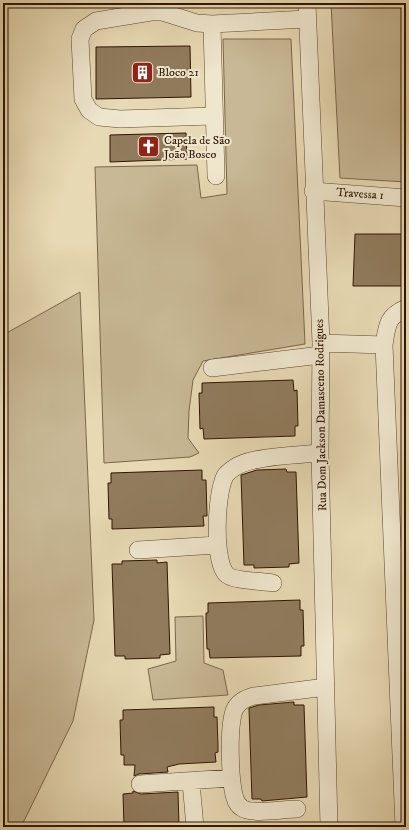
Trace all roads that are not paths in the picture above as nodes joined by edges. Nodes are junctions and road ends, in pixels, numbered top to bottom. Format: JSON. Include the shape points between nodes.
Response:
{"nodes":[{"id":1,"x":307,"y":11,"type":"edge"},
{"id":2,"x":212,"y":24,"type":"junction"},
{"id":3,"x":213,"y":116,"type":"junction"},
{"id":4,"x":216,"y":176,"type":"dead end"},
{"id":5,"x":313,"y":191,"type":"junction"},
{"id":6,"x":406,"y":198,"type":"edge"},
{"id":7,"x":406,"y":308,"type":"edge"},
{"id":8,"x":384,"y":344,"type":"junction"},
{"id":9,"x":321,"y":349,"type":"junction"},
{"id":10,"x":212,"y":368,"type":"dead end"},
{"id":11,"x":320,"y":453,"type":"junction"},
{"id":12,"x":218,"y":545,"type":"junction"},
{"id":13,"x":138,"y":550,"type":"dead end"},
{"id":14,"x":273,"y":583,"type":"dead end"},
{"id":15,"x":326,"y":687,"type":"junction"},
{"id":16,"x":231,"y":778,"type":"junction"},
{"id":17,"x":191,"y":782,"type":"junction"},
{"id":18,"x":140,"y":784,"type":"dead end"},
{"id":19,"x":297,"y":809,"type":"dead end"},
{"id":20,"x":195,"y":827,"type":"edge"},
{"id":21,"x":329,"y":827,"type":"edge"},
{"id":22,"x":404,"y":827,"type":"edge"}],
"edges":[{"from":1,"to":2,"type":"street"},
{"from":1,"to":5,"type":"street","name":"Rua Dom Jackson Damasceno Rodrigues"},
{"from":2,"to":3,"type":"street"},
{"from":2,"to":3,"type":"street","via":[[197,23],[162,12],[151,12],[96,21],[84,28],[80,39],[83,99],[89,110],[99,117],[120,119]]},
{"from":3,"to":4,"type":"street"},
{"from":5,"to":6,"type":"street","name":"Travessa 1"},
{"from":5,"to":9,"type":"street","name":"Rua Dom Jackson Damasceno Rodrigues"},
{"from":7,"to":8,"type":"street","via":[[395,313],[389,322]]},
{"from":8,"to":9,"type":"street"},
{"from":8,"to":22,"type":"street"},
{"from":9,"to":10,"type":"street"},
{"from":9,"to":11,"type":"street","name":"Rua Dom Jackson Damasceno Rodrigues"},
{"from":11,"to":12,"type":"street","via":[[247,461],[230,471],[219,495]]},
{"from":11,"to":15,"type":"street","name":"Rua Dom Jackson Damasceno Rodrigues"},
{"from":12,"to":13,"type":"street"},
{"from":12,"to":14,"type":"street","via":[[221,567],[227,575],[238,579]]},
{"from":15,"to":16,"type":"street","via":[[244,699],[235,708],[231,733]]},
{"from":15,"to":21,"type":"street","name":"Rua Dom Jackson Damasceno Rodrigues"},
{"from":16,"to":17,"type":"street"},
{"from":16,"to":19,"type":"street","via":[[235,800],[243,809],[252,812]]},
{"from":17,"to":18,"type":"street"},
{"from":17,"to":20,"type":"street"}]}
